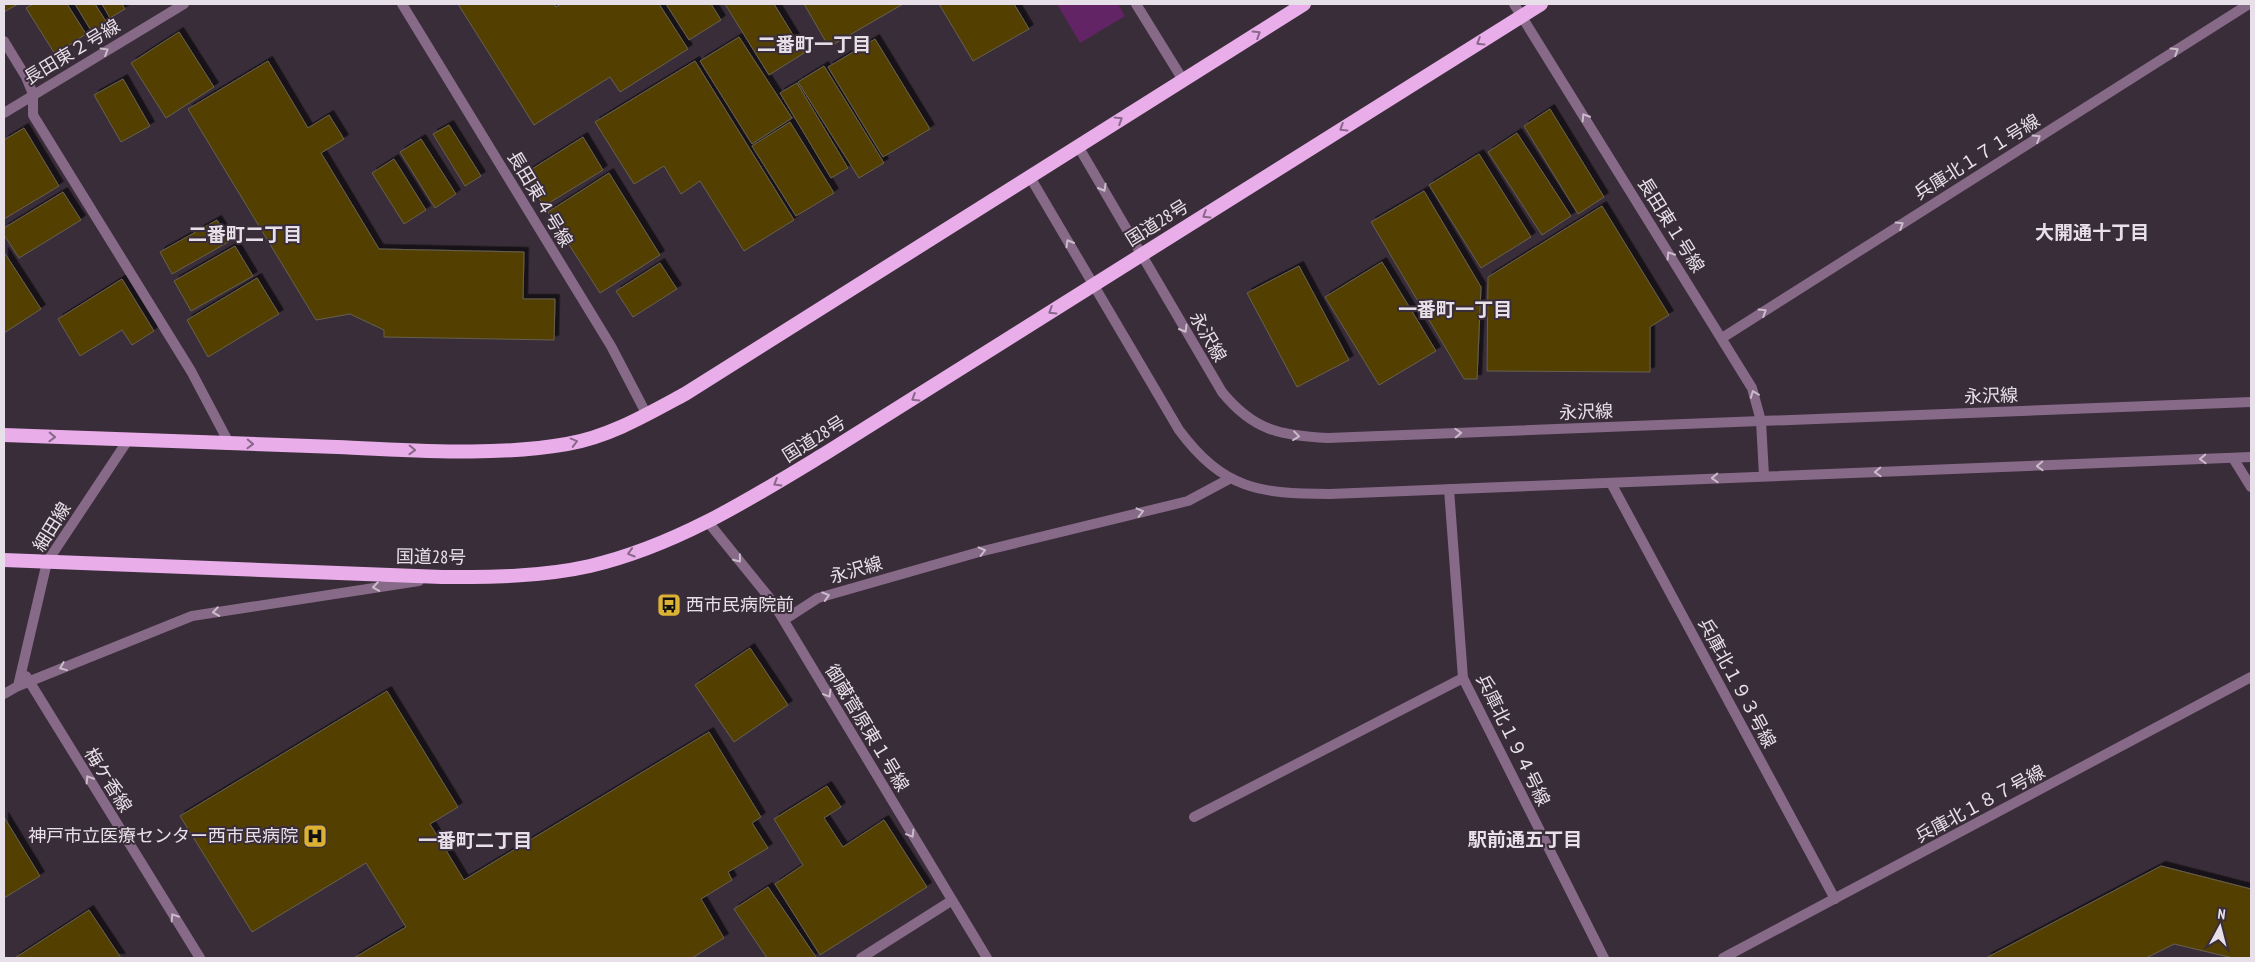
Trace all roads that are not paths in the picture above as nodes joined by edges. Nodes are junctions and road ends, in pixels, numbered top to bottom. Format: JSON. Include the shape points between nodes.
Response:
{"nodes":[{"id":1,"x":184,"y":4,"type":"edge"},
{"id":2,"x":402,"y":4,"type":"edge"},
{"id":3,"x":1136,"y":4,"type":"edge"},
{"id":4,"x":1304,"y":4,"type":"edge"},
{"id":5,"x":1541,"y":4,"type":"edge"},
{"id":6,"x":2249,"y":4,"type":"edge"},
{"id":7,"x":1518,"y":10,"type":"edge"},
{"id":8,"x":4,"y":40,"type":"edge"},
{"id":9,"x":1183,"y":80,"type":"junction"},
{"id":10,"x":33,"y":94,"type":"junction"},
{"id":11,"x":4,"y":113,"type":"edge"},
{"id":12,"x":1078,"y":146,"type":"junction"},
{"id":13,"x":1030,"y":177,"type":"junction"},
{"id":14,"x":1141,"y":255,"type":"junction"},
{"id":15,"x":1094,"y":285,"type":"junction"},
{"id":16,"x":1722,"y":338,"type":"junction"},
{"id":17,"x":2251,"y":402,"type":"edge"},
{"id":18,"x":647,"y":415,"type":"junction"},
{"id":19,"x":1762,"y":421,"type":"junction"},
{"id":20,"x":4,"y":435,"type":"edge"},
{"id":21,"x":128,"y":440,"type":"junction"},
{"id":22,"x":230,"y":443,"type":"junction"},
{"id":23,"x":2251,"y":457,"type":"edge"},
{"id":24,"x":2233,"y":458,"type":"junction"},
{"id":25,"x":1764,"y":476,"type":"junction"},
{"id":26,"x":1229,"y":479,"type":"junction"},
{"id":27,"x":1611,"y":482,"type":"junction"},
{"id":28,"x":2251,"y":487,"type":"edge"},
{"id":29,"x":1449,"y":489,"type":"junction"},
{"id":30,"x":708,"y":522,"type":"junction"},
{"id":31,"x":4,"y":560,"type":"edge"},
{"id":32,"x":47,"y":562,"type":"junction"},
{"id":33,"x":442,"y":577,"type":"junction"},
{"id":34,"x":784,"y":620,"type":"junction"},
{"id":35,"x":21,"y":669,"type":"junction"},
{"id":36,"x":2251,"y":677,"type":"edge"},
{"id":37,"x":1463,"y":678,"type":"junction"},
{"id":38,"x":29,"y":681,"type":"junction"},
{"id":39,"x":18,"y":686,"type":"junction"},
{"id":40,"x":4,"y":694,"type":"edge"},
{"id":41,"x":1194,"y":816,"type":"dead end"},
{"id":42,"x":1836,"y":899,"type":"junction"},
{"id":43,"x":951,"y":901,"type":"junction"},
{"id":44,"x":200,"y":958,"type":"edge"},
{"id":45,"x":861,"y":958,"type":"edge"},
{"id":46,"x":987,"y":958,"type":"edge"},
{"id":47,"x":1604,"y":958,"type":"edge"},
{"id":48,"x":1723,"y":958,"type":"edge"}],
"edges":[{"from":10,"to":1,"type":"street","name":"長田東２号線","one_way":true},
{"from":2,"to":18,"type":"street","name":"長田東４号線","via":[[611,346]]},
{"from":3,"to":9,"type":"street"},
{"from":9,"to":4,"type":"highway","one_way":true},
{"from":5,"to":7,"type":"highway","name":"国道28号"},
{"from":16,"to":6,"type":"street","name":"兵庫北１７１号線","one_way":true},
{"from":7,"to":14,"type":"highway","name":"国道28号","one_way":true},
{"from":16,"to":7,"type":"street","name":"長田東１号線","one_way":true},
{"from":8,"to":10,"type":"street"},
{"from":12,"to":9,"type":"highway","one_way":true},
{"from":10,"to":11,"type":"street","name":"長田東２号線"},
{"from":10,"to":22,"type":"street","via":[[33,115],[190,371]]},
{"from":12,"to":13,"type":"highway"},
{"from":12,"to":14,"type":"street","name":"永沢線","one_way":true},
{"from":15,"to":13,"type":"street","one_way":true},
{"from":13,"to":18,"type":"highway"},
{"from":14,"to":15,"type":"highway","name":"国道28号"},
{"from":14,"to":19,"type":"street","name":"永沢線","one_way":true,"via":[[1222,392],[1245,417],[1277,433],[1328,438]]},
{"from":15,"to":26,"type":"street","via":[[1179,430],[1199,454]]},
{"from":15,"to":30,"type":"highway","name":"国道28号","one_way":true,"via":[[818,458]]},
{"from":19,"to":16,"type":"street","name":"長田東１号線","one_way":true,"via":[[1752,388]]},
{"from":17,"to":19,"type":"street","name":"永沢線"},
{"from":22,"to":18,"type":"highway","one_way":true,"via":[[446,451],[527,449],[569,444]]},
{"from":19,"to":25,"type":"street","name":"長田東１号線"},
{"from":20,"to":21,"type":"highway","one_way":true},
{"from":21,"to":22,"type":"highway"},
{"from":21,"to":32,"type":"street","name":"細田線"},
{"from":23,"to":24,"type":"street"},
{"from":24,"to":25,"type":"street","one_way":true},
{"from":24,"to":28,"type":"street"},
{"from":25,"to":27,"type":"street","one_way":true},
{"from":26,"to":29,"type":"street","via":[[1278,493]]},
{"from":34,"to":26,"type":"street","name":"永沢線","one_way":true,"via":[[818,598],[979,552],[1188,501]]},
{"from":27,"to":29,"type":"street"},
{"from":27,"to":42,"type":"street","name":"兵庫北１９３号線"},
{"from":29,"to":37,"type":"street","name":"兵庫北１９４号線"},
{"from":30,"to":33,"type":"highway","name":"国道28号","one_way":true,"via":[[590,566],[541,574]]},
{"from":30,"to":34,"type":"street","name":"御蔵菅原東１号線","one_way":true},
{"from":31,"to":32,"type":"highway","name":"国道28号"},
{"from":32,"to":33,"type":"highway","name":"国道28号"},
{"from":32,"to":35,"type":"street","name":"細田線"},
{"from":33,"to":38,"type":"street","one_way":true,"via":[[192,616]]},
{"from":34,"to":43,"type":"street","name":"御蔵菅原東１号線","one_way":true},
{"from":35,"to":38,"type":"street","name":"梅ケ香線"},
{"from":35,"to":39,"type":"street","name":"細田線"},
{"from":36,"to":42,"type":"street","name":"兵庫北１８７号線"},
{"from":37,"to":41,"type":"street"},
{"from":37,"to":47,"type":"street","name":"兵庫北１９４号線"},
{"from":38,"to":39,"type":"street"},
{"from":44,"to":38,"type":"street","name":"梅ケ香線","one_way":true},
{"from":39,"to":40,"type":"street"},
{"from":42,"to":48,"type":"street","name":"兵庫北１８７号線"},
{"from":43,"to":45,"type":"street"},
{"from":43,"to":46,"type":"street","name":"御蔵菅原東１号線"}]}
